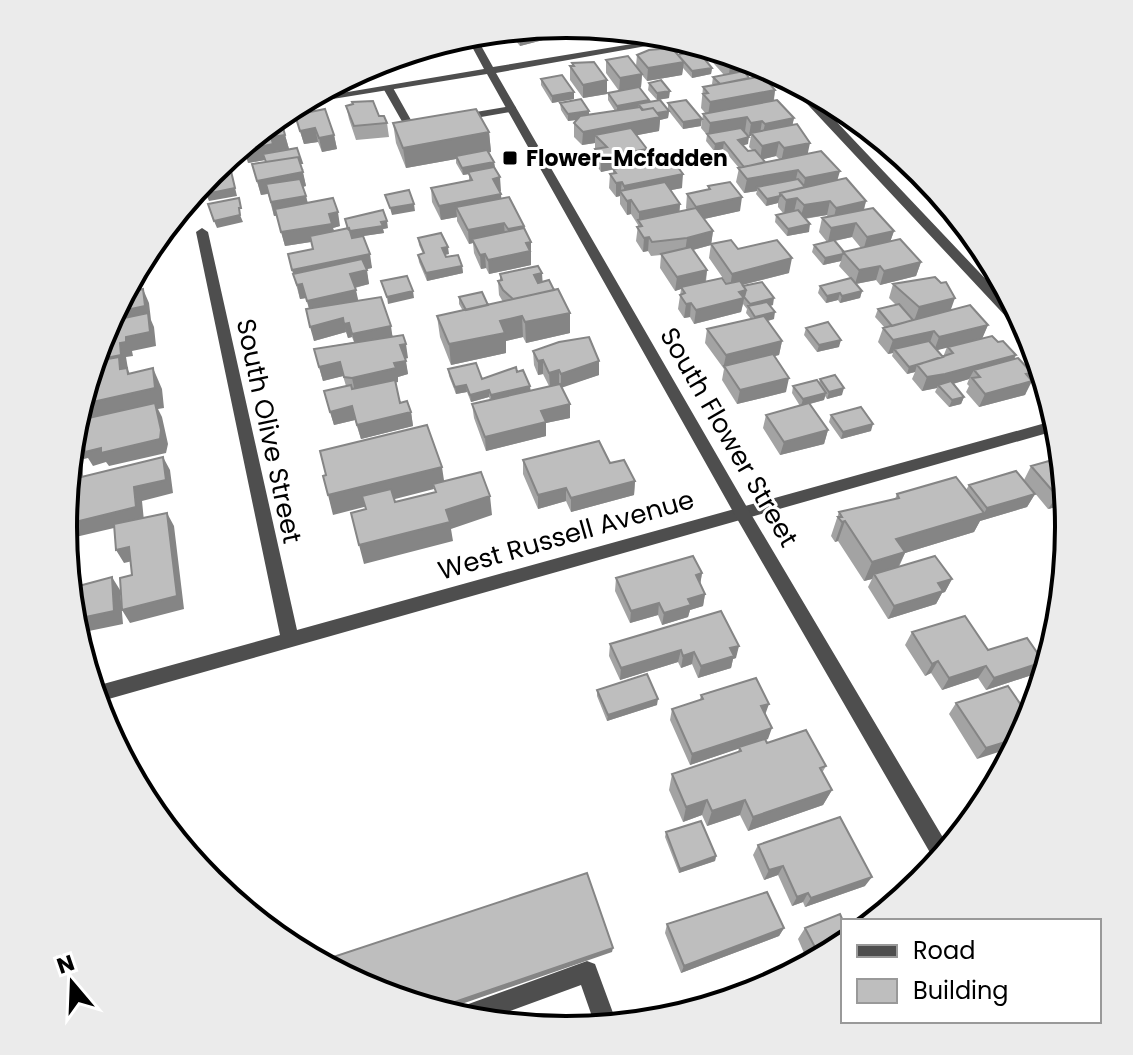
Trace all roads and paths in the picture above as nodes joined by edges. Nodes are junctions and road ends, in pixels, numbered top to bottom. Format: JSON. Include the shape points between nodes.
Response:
{"nodes":[{"id":1,"x":645,"y":44,"type":"edge"},
{"id":2,"x":476,"y":46,"type":"edge"},
{"id":3,"x":491,"y":71,"type":"junction"},
{"id":4,"x":388,"y":88,"type":"junction"},
{"id":5,"x":334,"y":97,"type":"edge"},
{"id":6,"x":816,"y":107,"type":"edge"},
{"id":7,"x":512,"y":109,"type":"junction"},
{"id":8,"x":202,"y":232,"type":"dead end"},
{"id":9,"x":1002,"y":305,"type":"edge"},
{"id":10,"x":1046,"y":428,"type":"edge"},
{"id":11,"x":742,"y":513,"type":"junction"},
{"id":12,"x":290,"y":640,"type":"junction"},
{"id":13,"x":105,"y":691,"type":"edge"},
{"id":14,"x":937,"y":847,"type":"edge"},
{"id":15,"x":483,"y":1010,"type":"edge"},
{"id":16,"x":602,"y":1016,"type":"edge"}],
"edges":[{"from":1,"to":3,"type":"street"},
{"from":2,"to":3,"type":"street","name":"South Flower Street"},
{"from":3,"to":4,"type":"street"},
{"from":3,"to":7,"type":"street","name":"South Flower Street"},
{"from":4,"to":5,"type":"street"},
{"from":4,"to":7,"type":"street","via":[[408,123]]},
{"from":6,"to":9,"type":"street"},
{"from":7,"to":11,"type":"street","name":"South Flower Street"},
{"from":8,"to":12,"type":"street","name":"South Olive Street"},
{"from":10,"to":11,"type":"street","name":"West Russell Avenue"},
{"from":11,"to":12,"type":"street","name":"West Russell Avenue"},
{"from":11,"to":14,"type":"street","name":"South Flower Street"},
{"from":12,"to":13,"type":"street","name":"West Russell Avenue"},
{"from":15,"to":16,"type":"street","via":[[587,972]]}]}
